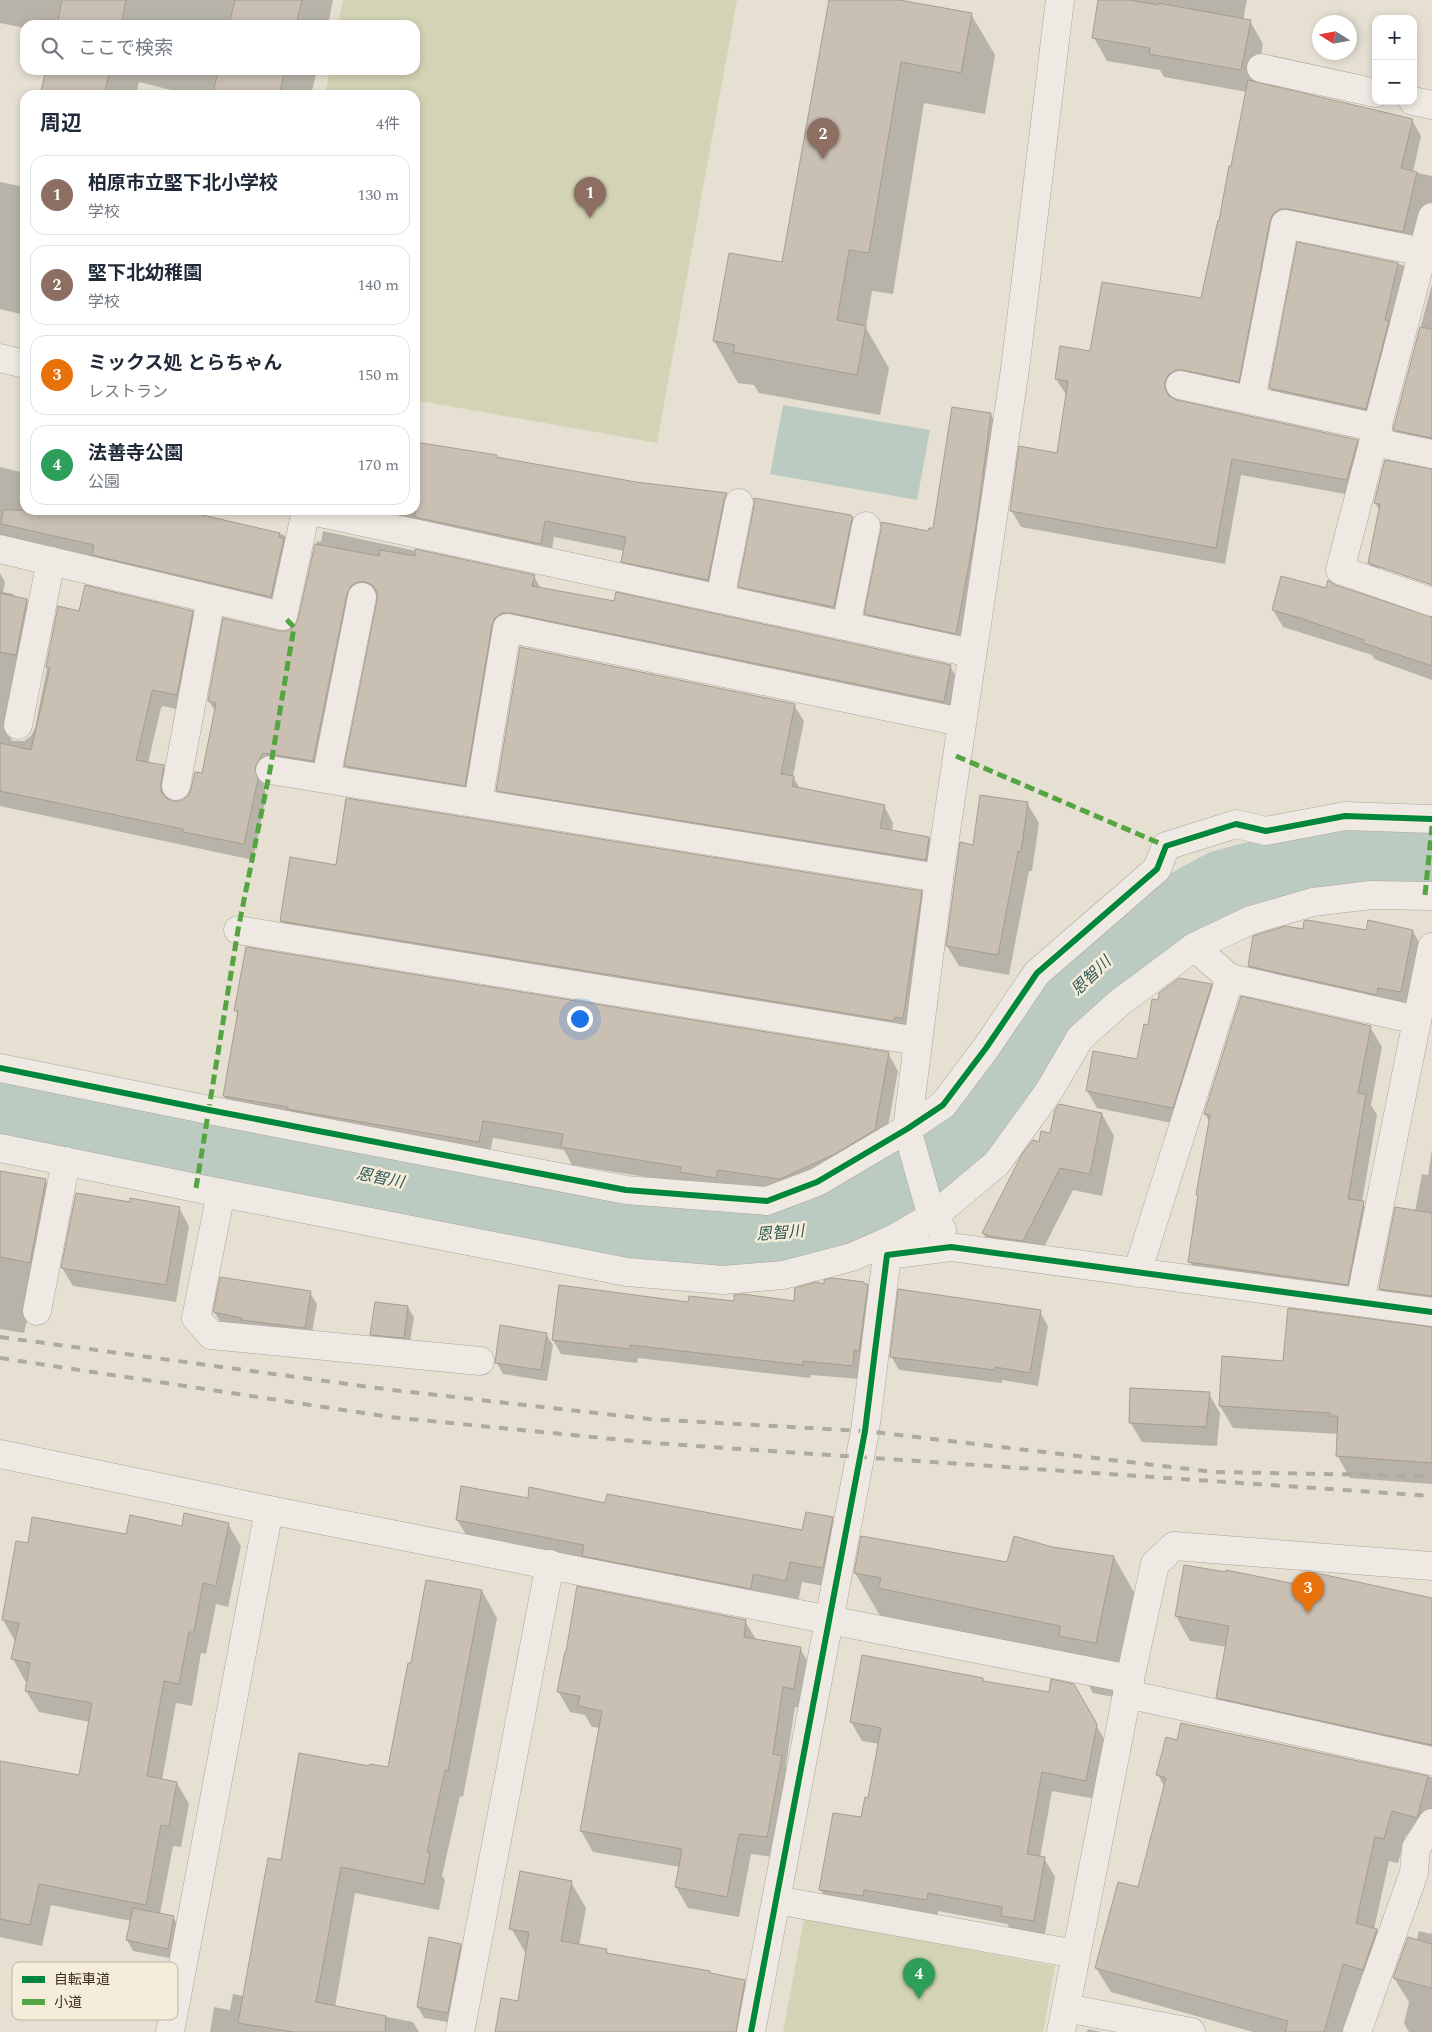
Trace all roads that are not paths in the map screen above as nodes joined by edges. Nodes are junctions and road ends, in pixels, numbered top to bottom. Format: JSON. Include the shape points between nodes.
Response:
{"nodes":[{"id":1,"x":1060,"y":0,"type":"edge"},
{"id":2,"x":1261,"y":68,"type":"dead end"},
{"id":3,"x":1372,"y":92,"type":"edge"},
{"id":4,"x":1417,"y":102,"type":"edge"},
{"id":5,"x":1432,"y":105,"type":"edge"},
{"id":6,"x":1432,"y":217,"type":"edge"},
{"id":7,"x":1423,"y":252,"type":"junction"},
{"id":8,"x":1423,"y":293,"type":"edge"},
{"id":9,"x":0,"y":358,"type":"edge"},
{"id":10,"x":20,"y":363,"type":"edge"},
{"id":11,"x":1180,"y":385,"type":"dead end"},
{"id":12,"x":1250,"y":400,"type":"junction"},
{"id":13,"x":1376,"y":435,"type":"junction"},
{"id":14,"x":1432,"y":454,"type":"edge"},
{"id":15,"x":739,"y":503,"type":"dead end"},
{"id":16,"x":306,"y":515,"type":"edge"},
{"id":17,"x":330,"y":515,"type":"edge"},
{"id":18,"x":866,"y":526,"type":"dead end"},
{"id":19,"x":0,"y":549,"type":"edge"},
{"id":20,"x":51,"y":561,"type":"junction"},
{"id":21,"x":362,"y":597,"type":"dead end"},
{"id":22,"x":211,"y":599,"type":"junction"},
{"id":23,"x":720,"y":600,"type":"junction"},
{"id":24,"x":1432,"y":602,"type":"edge"},
{"id":25,"x":846,"y":626,"type":"junction"},
{"id":26,"x":971,"y":653,"type":"junction"},
{"id":27,"x":961,"y":722,"type":"junction"},
{"id":28,"x":18,"y":725,"type":"dead end"},
{"id":29,"x":270,"y":770,"type":"dead end"},
{"id":30,"x":326,"y":778,"type":"junction"},
{"id":31,"x":176,"y":786,"type":"dead end"},
{"id":32,"x":478,"y":803,"type":"junction"},
{"id":33,"x":1432,"y":819,"type":"edge"},
{"id":34,"x":939,"y":878,"type":"junction"},
{"id":35,"x":1432,"y":896,"type":"edge"},
{"id":36,"x":238,"y":930,"type":"dead end"},
{"id":37,"x":1194,"y":947,"type":"junction"},
{"id":38,"x":1432,"y":947,"type":"edge"},
{"id":39,"x":1230,"y":978,"type":"junction"},
{"id":40,"x":1417,"y":1020,"type":"junction"},
{"id":41,"x":918,"y":1041,"type":"junction"},
{"id":42,"x":0,"y":1068,"type":"edge"},
{"id":43,"x":907,"y":1129,"type":"junction"},
{"id":44,"x":0,"y":1148,"type":"edge"},
{"id":45,"x":66,"y":1161,"type":"junction"},
{"id":46,"x":221,"y":1193,"type":"junction"},
{"id":47,"x":931,"y":1209,"type":"junction"},
{"id":48,"x":951,"y":1247,"type":"junction"},
{"id":49,"x":887,"y":1255,"type":"junction"},
{"id":50,"x":852,"y":1257,"type":"junction"},
{"id":51,"x":1137,"y":1273,"type":"junction"},
{"id":52,"x":1360,"y":1302,"type":"junction"},
{"id":53,"x":37,"y":1311,"type":"dead end"},
{"id":54,"x":1432,"y":1312,"type":"edge"},
{"id":55,"x":480,"y":1361,"type":"dead end"},
{"id":56,"x":0,"y":1454,"type":"edge"},
{"id":57,"x":269,"y":1510,"type":"junction"},
{"id":58,"x":550,"y":1564,"type":"junction"},
{"id":59,"x":1432,"y":1566,"type":"edge"},
{"id":60,"x":829,"y":1620,"type":"junction"},
{"id":61,"x":1128,"y":1686,"type":"junction"},
{"id":62,"x":1432,"y":1761,"type":"edge"},
{"id":63,"x":1432,"y":1824,"type":"edge"},
{"id":64,"x":776,"y":1900,"type":"junction"},
{"id":65,"x":1076,"y":1954,"type":"junction"},
{"id":66,"x":178,"y":1990,"type":"edge"},
{"id":67,"x":1063,"y":2020,"type":"edge"},
{"id":68,"x":460,"y":2032,"type":"edge"},
{"id":69,"x":751,"y":2032,"type":"edge"},
{"id":70,"x":1191,"y":2032,"type":"edge"},
{"id":71,"x":1357,"y":2032,"type":"edge"}],
"edges":[{"from":1,"to":26,"type":"street","via":[[1015,369]]},
{"from":2,"to":3,"type":"street"},
{"from":4,"to":5,"type":"street"},
{"from":6,"to":7,"type":"street"},
{"from":7,"to":8,"type":"street"},
{"from":7,"to":12,"type":"street","via":[[1285,224]]},
{"from":8,"to":13,"type":"street"},
{"from":9,"to":10,"type":"street"},
{"from":11,"to":12,"type":"street"},
{"from":12,"to":13,"type":"street"},
{"from":13,"to":14,"type":"street"},
{"from":13,"to":24,"type":"street","via":[[1340,570]]},
{"from":15,"to":23,"type":"street"},
{"from":16,"to":22,"type":"street","via":[[283,616]]},
{"from":17,"to":23,"type":"street"},
{"from":18,"to":25,"type":"street"},
{"from":19,"to":20,"type":"street"},
{"from":20,"to":22,"type":"street"},
{"from":20,"to":28,"type":"street"},
{"from":21,"to":30,"type":"street"},
{"from":22,"to":31,"type":"street"},
{"from":23,"to":25,"type":"street"},
{"from":25,"to":26,"type":"street"},
{"from":26,"to":27,"type":"street"},
{"from":27,"to":32,"type":"street","via":[[507,628]]},
{"from":27,"to":34,"type":"street"},
{"from":29,"to":30,"type":"street"},
{"from":30,"to":32,"type":"street"},
{"from":32,"to":34,"type":"street"},
{"from":33,"to":43,"type":"street","via":[[1345,816],[1266,831],[1236,824],[1166,846],[1157,870],[1037,974],[943,1105]]},
{"from":34,"to":41,"type":"street"},
{"from":35,"to":37,"type":"street","via":[[1371,896],[1313,902],[1250,920]]},
{"from":36,"to":41,"type":"street"},
{"from":37,"to":39,"type":"street"},
{"from":37,"to":47,"type":"street","via":[[1119,1003],[1080,1038],[1049,1091],[997,1163]]},
{"from":38,"to":40,"type":"street"},
{"from":39,"to":40,"type":"street"},
{"from":39,"to":51,"type":"street"},
{"from":40,"to":52,"type":"street"},
{"from":41,"to":43,"type":"street"},
{"from":42,"to":43,"type":"street","via":[[626,1190],[767,1201],[817,1182]]},
{"from":43,"to":47,"type":"street"},
{"from":44,"to":45,"type":"street"},
{"from":45,"to":46,"type":"street"},
{"from":45,"to":53,"type":"street"},
{"from":46,"to":50,"type":"street","via":[[627,1272],[723,1280],[783,1275]]},
{"from":46,"to":55,"type":"street","via":[[196,1318],[210,1335]]},
{"from":47,"to":48,"type":"street"},
{"from":47,"to":50,"type":"street","via":[[895,1238]]},
{"from":48,"to":49,"type":"street"},
{"from":48,"to":51,"type":"street"},
{"from":49,"to":50,"type":"street"},
{"from":49,"to":60,"type":"street","via":[[865,1431]]},
{"from":51,"to":52,"type":"street"},
{"from":52,"to":54,"type":"street"},
{"from":56,"to":57,"type":"street"},
{"from":57,"to":58,"type":"street"},
{"from":57,"to":66,"type":"street"},
{"from":58,"to":60,"type":"street"},
{"from":58,"to":68,"type":"street"},
{"from":59,"to":61,"type":"street","via":[[1174,1546],[1155,1564]]},
{"from":60,"to":61,"type":"street"},
{"from":60,"to":64,"type":"street"},
{"from":61,"to":62,"type":"street"},
{"from":61,"to":65,"type":"street"},
{"from":63,"to":71,"type":"street","via":[[1416,1848],[1414,1873]]},
{"from":64,"to":65,"type":"street"},
{"from":64,"to":69,"type":"street"},
{"from":65,"to":67,"type":"street"},
{"from":67,"to":70,"type":"street"}]}
